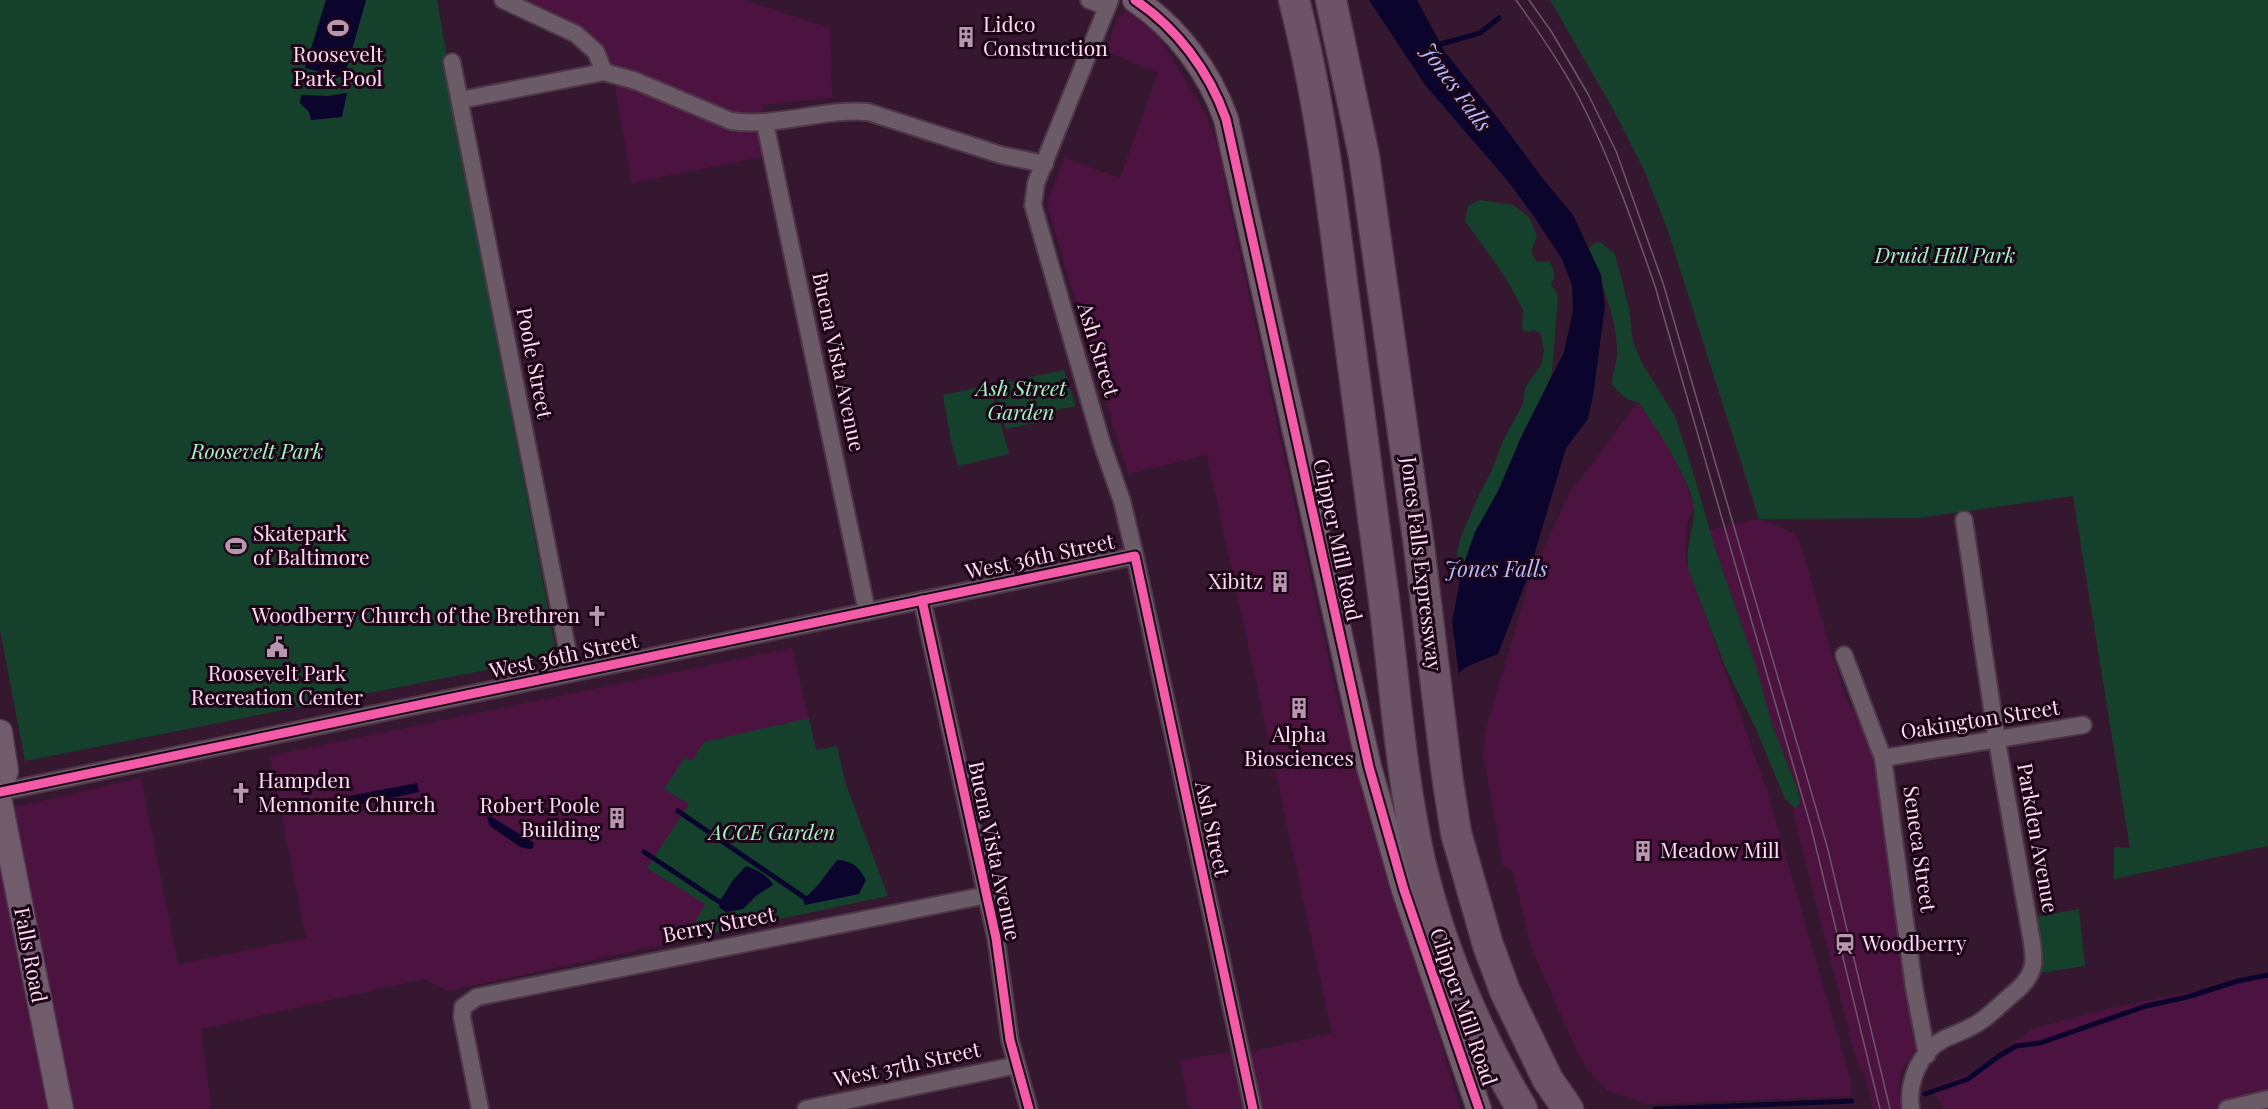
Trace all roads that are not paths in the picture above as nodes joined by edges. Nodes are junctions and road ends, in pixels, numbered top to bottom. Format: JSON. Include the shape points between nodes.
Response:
{"nodes":[{"id":1,"x":503,"y":0,"type":"edge"},
{"id":2,"x":1089,"y":0,"type":"edge"},
{"id":3,"x":1135,"y":0,"type":"edge"},
{"id":4,"x":1294,"y":0,"type":"edge"},
{"id":5,"x":1331,"y":0,"type":"edge"},
{"id":6,"x":1109,"y":4,"type":"edge"},
{"id":7,"x":452,"y":62,"type":"dead end"},
{"id":8,"x":604,"y":72,"type":"junction"},
{"id":9,"x":460,"y":100,"type":"junction"},
{"id":10,"x":765,"y":123,"type":"junction"},
{"id":11,"x":1045,"y":164,"type":"junction"},
{"id":12,"x":1964,"y":520,"type":"dead end"},
{"id":13,"x":1135,"y":556,"type":"junction"},
{"id":14,"x":922,"y":600,"type":"junction"},
{"id":15,"x":867,"y":612,"type":"junction"},
{"id":16,"x":1844,"y":655,"type":"dead end"},
{"id":17,"x":572,"y":673,"type":"junction"},
{"id":18,"x":2083,"y":725,"type":"dead end"},
{"id":19,"x":0,"y":732,"type":"edge"},
{"id":20,"x":1997,"y":741,"type":"junction"},
{"id":21,"x":1883,"y":758,"type":"junction"},
{"id":22,"x":0,"y":790,"type":"edge"},
{"id":23,"x":0,"y":802,"type":"edge"},
{"id":24,"x":3,"y":832,"type":"edge"},
{"id":25,"x":987,"y":895,"type":"junction"},
{"id":26,"x":1927,"y":1054,"type":"junction"},
{"id":27,"x":1017,"y":1065,"type":"junction"},
{"id":28,"x":2268,"y":1099,"type":"edge"},
{"id":29,"x":1911,"y":1100,"type":"edge"},
{"id":30,"x":60,"y":1109,"type":"edge"},
{"id":31,"x":480,"y":1109,"type":"edge"},
{"id":32,"x":806,"y":1109,"type":"edge"},
{"id":33,"x":1029,"y":1109,"type":"edge"},
{"id":34,"x":1253,"y":1109,"type":"edge"},
{"id":35,"x":1479,"y":1109,"type":"edge"},
{"id":36,"x":1522,"y":1109,"type":"edge"},
{"id":37,"x":1568,"y":1109,"type":"edge"},
{"id":38,"x":2227,"y":1109,"type":"edge"}],
"edges":[{"from":1,"to":8,"type":"street","via":[[576,34],[596,52]]},
{"from":2,"to":6,"type":"street"},
{"from":3,"to":35,"type":"street","name":"Clipper Mill Road","via":[[1179,37],[1206,75],[1226,119],[1369,766],[1411,910]]},
{"from":4,"to":36,"type":"highway","name":"Jones Falls Expressway","via":[[1326,162],[1420,861],[1468,1006]]},
{"from":5,"to":37,"type":"highway","name":"Jones Falls Expressway","via":[[1364,156],[1456,833],[1505,991],[1548,1080]]},
{"from":6,"to":11,"type":"street","name":"Ash Street"},
{"from":7,"to":9,"type":"street","name":"Poole Street"},
{"from":8,"to":9,"type":"street"},
{"from":8,"to":10,"type":"street","via":[[636,81],[731,121]]},
{"from":9,"to":17,"type":"street","name":"Poole Street"},
{"from":10,"to":11,"type":"street","via":[[848,110],[868,112],[1000,155]]},
{"from":10,"to":15,"type":"street","name":"Buena Vista Avenue"},
{"from":11,"to":13,"type":"street","name":"Ash Street","via":[[1033,195],[1035,214]]},
{"from":12,"to":20,"type":"street","name":"Parkden Avenue"},
{"from":13,"to":14,"type":"street","name":"West 36th Street"},
{"from":13,"to":34,"type":"street","name":"Ash Street"},
{"from":14,"to":15,"type":"street","name":"West 36th Street"},
{"from":14,"to":25,"type":"street","name":"Buena Vista Avenue"},
{"from":15,"to":17,"type":"street","name":"West 36th Street"},
{"from":16,"to":21,"type":"street","name":"Seneca Street"},
{"from":17,"to":22,"type":"street","name":"West 36th Street"},
{"from":18,"to":20,"type":"street","name":"Oakington Street"},
{"from":19,"to":22,"type":"street","via":[[6,771]]},
{"from":20,"to":21,"type":"street","name":"Oakington Street"},
{"from":20,"to":26,"type":"street","name":"Parkden Avenue","via":[[2033,967],[2028,979],[1982,1021],[1942,1040]]},
{"from":21,"to":26,"type":"street","name":"Seneca Street","via":[[1914,987]]},
{"from":23,"to":24,"type":"street","name":"Falls Road"},
{"from":24,"to":30,"type":"street","name":"Falls Road"},
{"from":25,"to":27,"type":"street","name":"Buena Vista Avenue"},
{"from":25,"to":31,"type":"street","name":"Berry Street","via":[[477,997],[463,1006],[462,1017]]},
{"from":26,"to":29,"type":"street","name":"Parkden Avenue","via":[[1914,1072]]},
{"from":27,"to":32,"type":"street","name":"West 37th Street"},
{"from":27,"to":33,"type":"street","name":"Buena Vista Avenue"},
{"from":28,"to":38,"type":"street"}]}
